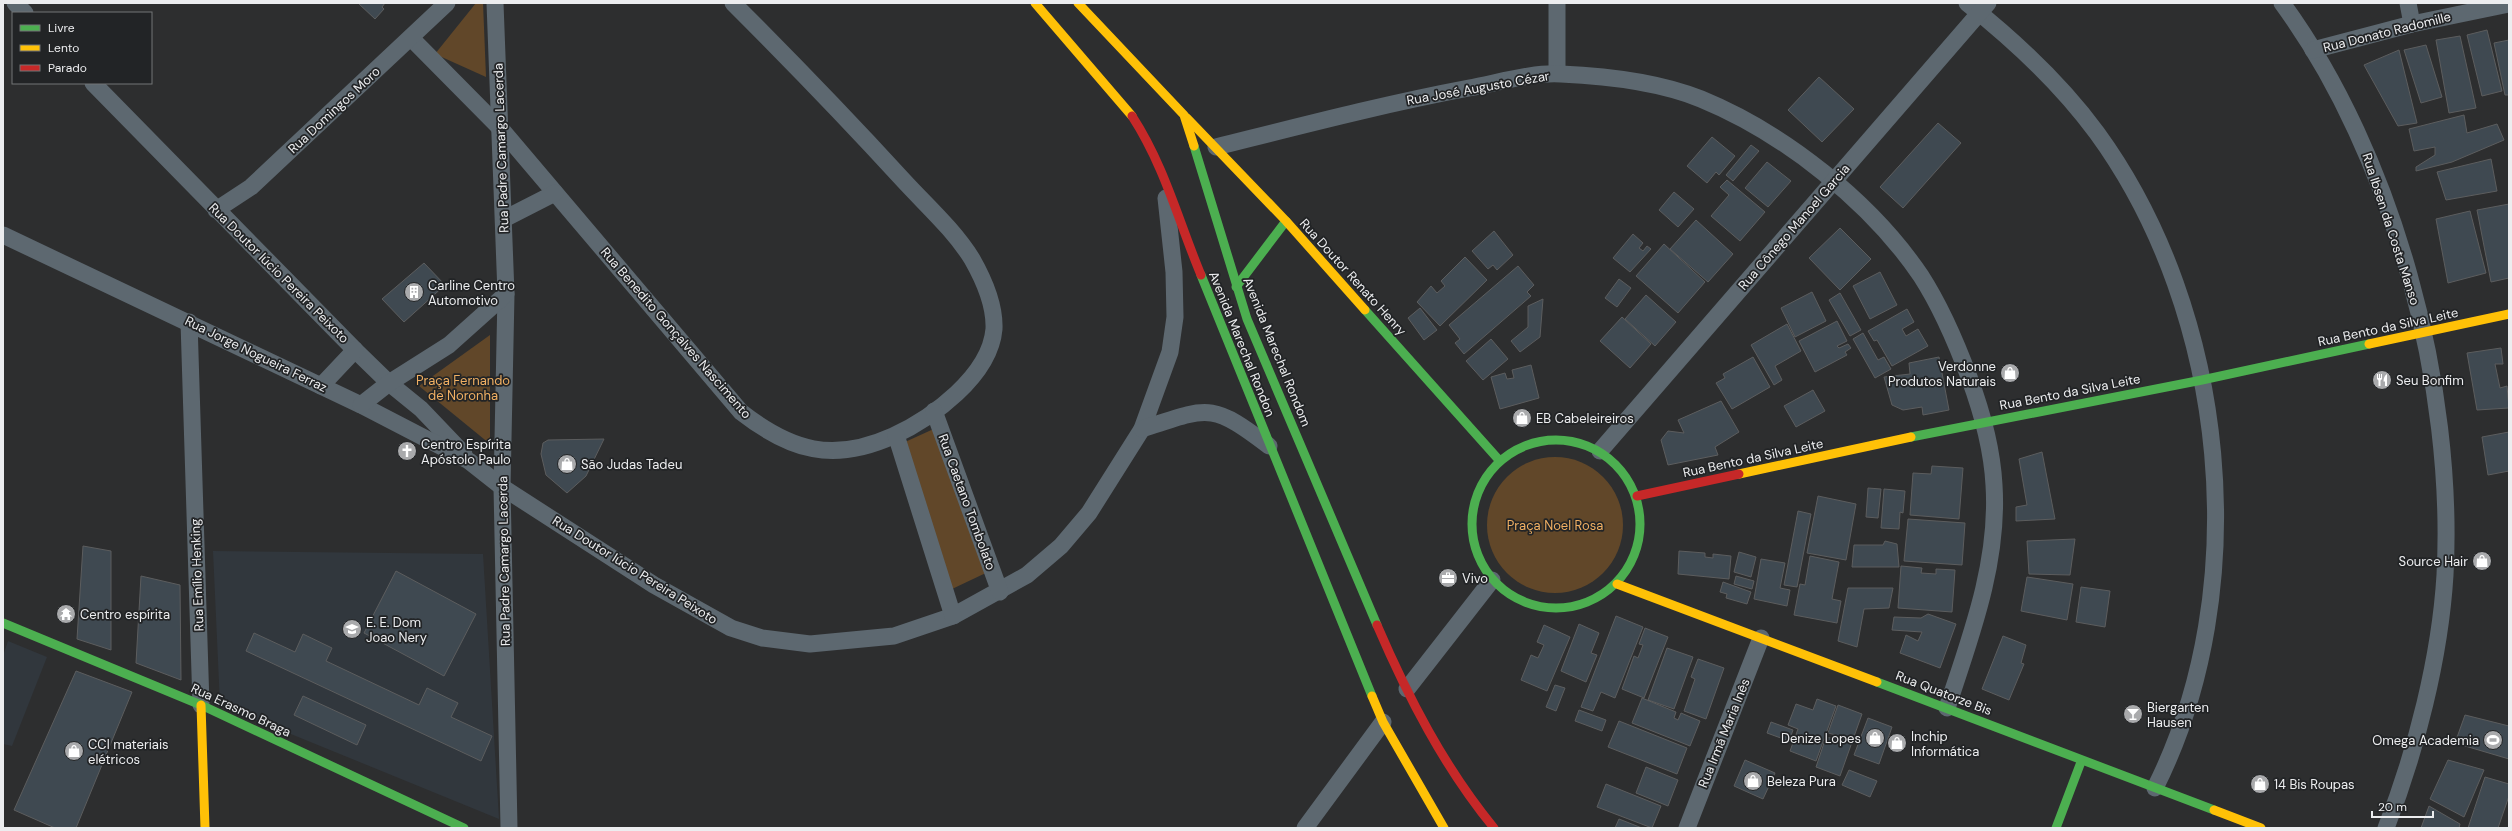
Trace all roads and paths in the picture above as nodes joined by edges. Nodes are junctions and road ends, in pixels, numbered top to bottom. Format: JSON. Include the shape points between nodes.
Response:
{"nodes":[{"id":1,"x":15,"y":3,"type":"edge"},
{"id":2,"x":447,"y":3,"type":"edge"},
{"id":3,"x":495,"y":3,"type":"edge"},
{"id":4,"x":733,"y":3,"type":"edge"},
{"id":5,"x":1035,"y":3,"type":"edge"},
{"id":6,"x":1078,"y":3,"type":"edge"},
{"id":7,"x":1557,"y":3,"type":"edge"},
{"id":8,"x":2282,"y":3,"type":"edge"},
{"id":9,"x":2408,"y":3,"type":"edge"},
{"id":10,"x":2509,"y":4,"type":"edge"},
{"id":11,"x":1978,"y":6,"type":"edge"},
{"id":12,"x":24,"y":12,"type":"edge"},
{"id":13,"x":2412,"y":24,"type":"junction"},
{"id":14,"x":411,"y":38,"type":"junction"},
{"id":15,"x":2313,"y":50,"type":"junction"},
{"id":16,"x":1557,"y":74,"type":"junction"},
{"id":17,"x":94,"y":84,"type":"edge"},
{"id":18,"x":1184,"y":115,"type":"junction"},
{"id":19,"x":501,"y":129,"type":"junction"},
{"id":20,"x":1216,"y":147,"type":"junction"},
{"id":21,"x":1163,"y":172,"type":"junction"},
{"id":22,"x":1833,"y":182,"type":"junction"},
{"id":23,"x":555,"y":193,"type":"junction"},
{"id":24,"x":216,"y":210,"type":"junction"},
{"id":25,"x":504,"y":219,"type":"junction"},
{"id":26,"x":1286,"y":221,"type":"junction"},
{"id":27,"x":3,"y":235,"type":"edge"},
{"id":28,"x":1236,"y":287,"type":"junction"},
{"id":29,"x":506,"y":294,"type":"junction"},
{"id":30,"x":2509,"y":314,"type":"edge"},
{"id":31,"x":189,"y":322,"type":"junction"},
{"id":32,"x":2423,"y":333,"type":"junction"},
{"id":33,"x":355,"y":350,"type":"junction"},
{"id":34,"x":2202,"y":380,"type":"junction"},
{"id":35,"x":389,"y":383,"type":"junction"},
{"id":36,"x":321,"y":386,"type":"junction"},
{"id":37,"x":361,"y":405,"type":"junction"},
{"id":38,"x":934,"y":411,"type":"junction"},
{"id":39,"x":1985,"y":421,"type":"junction"},
{"id":40,"x":1142,"y":429,"type":"junction"},
{"id":41,"x":896,"y":435,"type":"junction"},
{"id":42,"x":1269,"y":447,"type":"junction"},
{"id":43,"x":1600,"y":450,"type":"junction"},
{"id":44,"x":1500,"y":460,"type":"junction"},
{"id":45,"x":468,"y":461,"type":"junction"},
{"id":46,"x":502,"y":487,"type":"junction"},
{"id":47,"x":1637,"y":496,"type":"junction"},
{"id":48,"x":1492,"y":580,"type":"junction"},
{"id":49,"x":1617,"y":584,"type":"junction"},
{"id":50,"x":1000,"y":592,"type":"junction"},
{"id":51,"x":954,"y":616,"type":"junction"},
{"id":52,"x":3,"y":623,"type":"edge"},
{"id":53,"x":1762,"y":638,"type":"junction"},
{"id":54,"x":1407,"y":689,"type":"junction"},
{"id":55,"x":201,"y":705,"type":"junction"},
{"id":56,"x":1946,"y":708,"type":"junction"},
{"id":57,"x":1383,"y":722,"type":"junction"},
{"id":58,"x":2081,"y":762,"type":"junction"},
{"id":59,"x":2155,"y":788,"type":"junction"},
{"id":60,"x":205,"y":828,"type":"edge"},
{"id":61,"x":464,"y":828,"type":"edge"},
{"id":62,"x":509,"y":828,"type":"edge"},
{"id":63,"x":1305,"y":828,"type":"edge"},
{"id":64,"x":1444,"y":828,"type":"edge"},
{"id":65,"x":1494,"y":828,"type":"edge"},
{"id":66,"x":1687,"y":828,"type":"edge"},
{"id":67,"x":2056,"y":828,"type":"edge"},
{"id":68,"x":2261,"y":828,"type":"edge"},
{"id":69,"x":2386,"y":828,"type":"edge"}],
"edges":[{"from":1,"to":12,"type":"street"},
{"from":2,"to":14,"type":"street","name":"Rua Domingos Moro"},
{"from":3,"to":19,"type":"street","name":"Rua Padre Camargo Lacerda"},
{"from":4,"to":38,"type":"street","name":"Rua Benedito Gonçalves Nascimento","via":[[953,233],[971,258],[983,281],[992,305],[994,328],[990,349],[977,371],[961,390]]},
{"from":5,"to":21,"type":"main road","name":"Avenida Marechal Rondon","via":[[1080,52],[1128,111],[1150,144]]},
{"from":6,"to":18,"type":"main road","name":"Avenida Marechal Rondom"},
{"from":7,"to":16,"type":"street"},
{"from":8,"to":15,"type":"street","name":"Rua Ibsen da Costa Manso"},
{"from":9,"to":13,"type":"street"},
{"from":10,"to":13,"type":"street","name":"Rua Donato Radomille"},
{"from":11,"to":22,"type":"street","name":"Rua Cônego Manoel Garcia"},
{"from":11,"to":34,"type":"street","via":[[2040,67],[2096,133],[2123,172],[2141,205],[2170,273],[2188,324]]},
{"from":13,"to":15,"type":"street","name":"Rua Donato Radomille"},
{"from":14,"to":19,"type":"street","name":"Rua Benedito Gonçalves Nascimento"},
{"from":14,"to":24,"type":"street","name":"Rua Domingos Moro","via":[[251,187]]},
{"from":15,"to":32,"type":"street","name":"Rua Ibsen da Costa Manso","via":[[2365,148],[2400,247]]},
{"from":16,"to":20,"type":"street","name":"Rua José Augusto Cézar","via":[[1425,96]]},
{"from":16,"to":22,"type":"street","name":"Rua José Augusto Cézar","via":[[1608,78],[1698,98],[1736,115],[1773,136],[1806,158]]},
{"from":17,"to":24,"type":"street","name":"Rua Doutor lúcio Pereira Peixoto"},
{"from":18,"to":20,"type":"main road","name":"Rua Doutor Renato Henry"},
{"from":18,"to":28,"type":"main road","name":"Avenida Marechal Rondom"},
{"from":19,"to":23,"type":"street","name":"Rua Benedito Gonçalves Nascimento"},
{"from":19,"to":25,"type":"street","name":"Rua Padre Camargo Lacerda"},
{"from":20,"to":26,"type":"main road","name":"Rua Doutor Renato Henry"},
{"from":21,"to":40,"type":"street","name":"Rua Doutor lúcio Pereira Peixoto","via":[[1174,272],[1175,317],[1170,352],[1158,391]]},
{"from":21,"to":42,"type":"main road","name":"Avenida Marechal Rondon","via":[[1194,260]]},
{"from":22,"to":39,"type":"street","name":"Rua José Augusto Cézar","via":[[1894,240],[1934,297],[1961,355]]},
{"from":22,"to":43,"type":"street","name":"Rua Cônego Manoel Garcia"},
{"from":23,"to":25,"type":"street"},
{"from":23,"to":41,"type":"street","name":"Rua Benedito Gonçalves Nascimento","via":[[741,412],[764,430],[789,443],[814,449],[845,451],[874,444]]},
{"from":24,"to":33,"type":"street","name":"Rua Doutor lúcio Pereira Peixoto"},
{"from":25,"to":29,"type":"street","name":"Rua Padre Camargo Lacerda"},
{"from":26,"to":28,"type":"main road"},
{"from":26,"to":44,"type":"main road","name":"Rua Doutor Renato Henry"},
{"from":27,"to":31,"type":"street","name":"Rua Jorge Nogueira Ferraz"},
{"from":28,"to":54,"type":"main road","name":"Avenida Marechal Rondom","via":[[1261,353]]},
{"from":29,"to":35,"type":"street","via":[[449,345]]},
{"from":29,"to":46,"type":"street","name":"Rua Padre Camargo Lacerda"},
{"from":30,"to":32,"type":"main road","name":"Rua Bento da Silva Leite"},
{"from":31,"to":36,"type":"street","name":"Rua Jorge Nogueira Ferraz"},
{"from":31,"to":55,"type":"street","name":"Rua Emílio Henking"},
{"from":32,"to":34,"type":"main road","name":"Rua Bento da Silva Leite"},
{"from":32,"to":69,"type":"street","name":"Rua Ibsen da Costa Manso","via":[[2436,405],[2443,468],[2445,575],[2431,669],[2420,718]]},
{"from":33,"to":35,"type":"street","name":"Rua Doutor lúcio Pereira Peixoto"},
{"from":33,"to":36,"type":"street"},
{"from":34,"to":39,"type":"main road","name":"Rua Bento da Silva Leite"},
{"from":34,"to":59,"type":"street","via":[[2214,467],[2217,509],[2216,554],[2207,623],[2193,692],[2171,757]]},
{"from":35,"to":37,"type":"street"},
{"from":35,"to":45,"type":"street","name":"Rua Doutor lúcio Pereira Peixoto","via":[[443,430]]},
{"from":36,"to":37,"type":"street","name":"Rua Jorge Nogueira Ferraz"},
{"from":37,"to":45,"type":"street","name":"Rua Jorge Nogueira Ferraz"},
{"from":38,"to":41,"type":"street","name":"Rua Benedito Gonçalves Nascimento"},
{"from":38,"to":50,"type":"street","name":"Rua Caetano Tombolato"},
{"from":39,"to":47,"type":"main road","name":"Rua Bento da Silva Leite"},
{"from":39,"to":56,"type":"street","name":"Rua José Augusto Cézar","via":[[1994,485],[1988,571],[1972,634]]},
{"from":40,"to":42,"type":"street","via":[[1206,411],[1239,423]]},
{"from":40,"to":50,"type":"street","name":"Rua Doutor lúcio Pereira Peixoto","via":[[1089,513],[1061,546],[1027,575]]},
{"from":41,"to":51,"type":"street"},
{"from":42,"to":57,"type":"main road","name":"Avenida Marechal Rondon"},
{"from":43,"to":44,"type":"main road","via":[[1575,440],[1548,439],[1522,446]]},
{"from":43,"to":47,"type":"main road","via":[[1622,470]]},
{"from":44,"to":48,"type":"main road","via":[[1483,480],[1473,505],[1472,532],[1478,558]]},
{"from":45,"to":46,"type":"street","name":"Rua Jorge Nogueira Ferraz"},
{"from":46,"to":51,"type":"street","name":"Rua Doutor lúcio Pereira Peixoto","via":[[700,612],[731,628],[762,638],[810,644],[872,639],[894,636]]},
{"from":46,"to":62,"type":"street","name":"Rua Padre Camargo Lacerda"},
{"from":47,"to":49,"type":"main road","via":[[1640,535],[1634,558]]},
{"from":48,"to":49,"type":"main road","via":[[1510,595],[1531,605],[1554,609],[1577,607],[1592,601]]},
{"from":48,"to":54,"type":"street"},
{"from":49,"to":53,"type":"main road","name":"Rua Quatorze Bis"},
{"from":50,"to":51,"type":"street","name":"Rua Doutor lúcio Pereira Peixoto"},
{"from":52,"to":55,"type":"main road","name":"Rua Erasmo Braga"},
{"from":53,"to":56,"type":"main road","name":"Rua Quatorze Bis"},
{"from":53,"to":66,"type":"street","name":"Rua Irmã Maria Inês"},
{"from":54,"to":65,"type":"main road","name":"Avenida Marechal Rondom","via":[[1442,756],[1471,800]]},
{"from":55,"to":60,"type":"main road","name":"Rua Emílio Henking"},
{"from":55,"to":61,"type":"main road","name":"Rua Erasmo Braga"},
{"from":56,"to":58,"type":"main road","name":"Rua Quatorze Bis"},
{"from":57,"to":63,"type":"street"},
{"from":57,"to":64,"type":"main road","name":"Avenida Marechal Rondon"},
{"from":58,"to":59,"type":"main road","name":"Rua Quatorze Bis"},
{"from":58,"to":67,"type":"main road"},
{"from":59,"to":68,"type":"main road","name":"Rua Quatorze Bis"}]}
